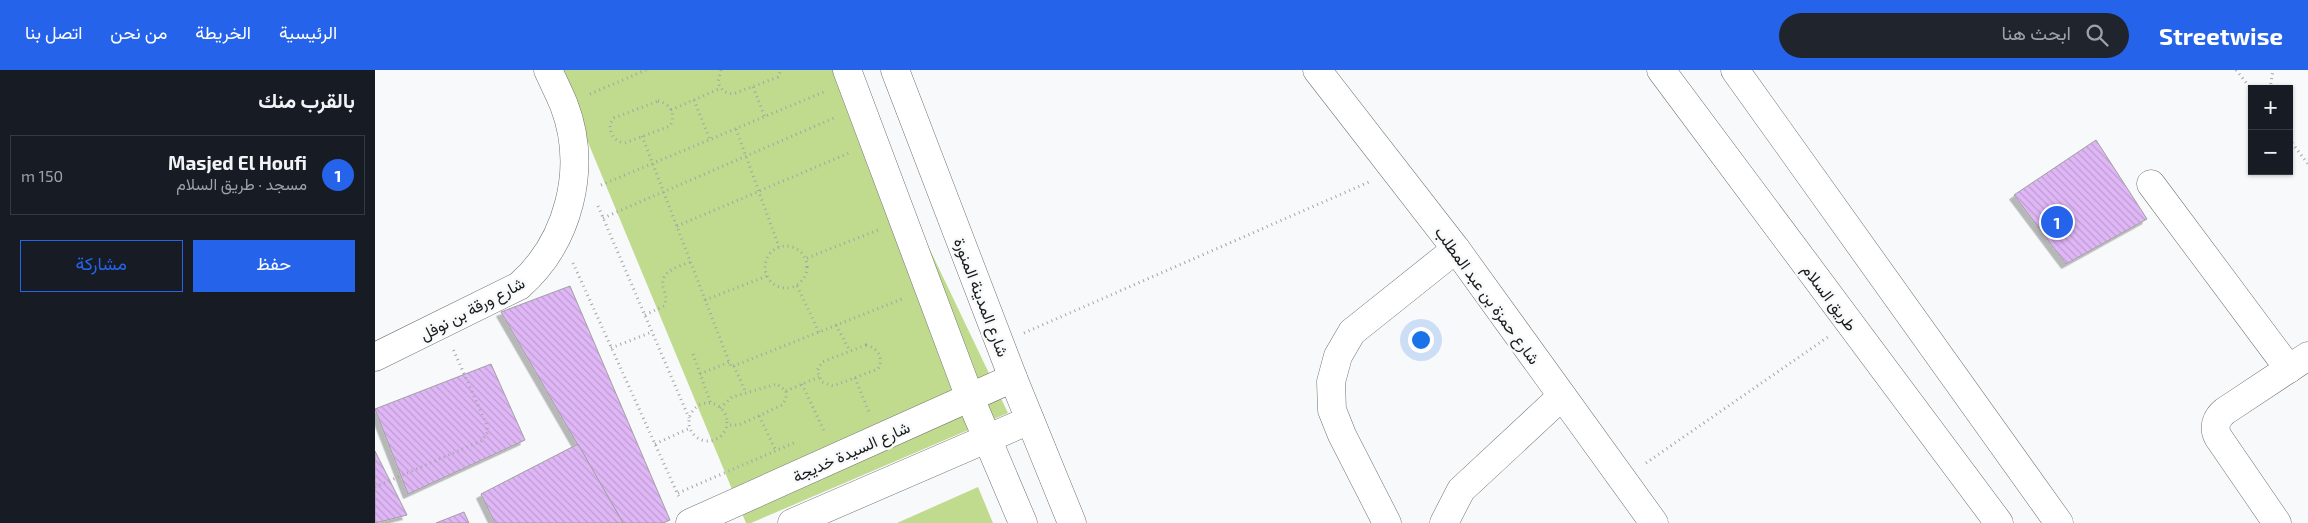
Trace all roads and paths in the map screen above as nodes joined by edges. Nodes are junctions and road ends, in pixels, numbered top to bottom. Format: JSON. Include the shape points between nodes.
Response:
{"nodes":[{"id":1,"x":548,"y":70,"type":"edge"},
{"id":2,"x":721,"y":70,"type":"edge"},
{"id":3,"x":781,"y":70,"type":"edge"},
{"id":4,"x":895,"y":70,"type":"edge"},
{"id":5,"x":1317,"y":70,"type":"edge"},
{"id":6,"x":1661,"y":70,"type":"edge"},
{"id":7,"x":1735,"y":70,"type":"edge"},
{"id":8,"x":2236,"y":70,"type":"edge"},
{"id":9,"x":2273,"y":70,"type":"edge"},
{"id":10,"x":643,"y":71,"type":"edge"},
{"id":11,"x":849,"y":76,"type":"edge"},
{"id":12,"x":2248,"y":85,"type":"edge"},
{"id":13,"x":2271,"y":85,"type":"edge"},
{"id":14,"x":753,"y":87,"type":"junction"},
{"id":15,"x":721,"y":88,"type":"junction"},
{"id":16,"x":694,"y":100,"type":"junction"},
{"id":17,"x":564,"y":106,"type":"junction"},
{"id":18,"x":861,"y":106,"type":"junction"},
{"id":19,"x":671,"y":110,"type":"junction"},
{"id":20,"x":765,"y":117,"type":"junction"},
{"id":21,"x":736,"y":129,"type":"junction"},
{"id":22,"x":642,"y":136,"type":"junction"},
{"id":23,"x":711,"y":140,"type":"junction"},
{"id":24,"x":874,"y":142,"type":"junction"},
{"id":25,"x":2293,"y":144,"type":"edge"},
{"id":26,"x":746,"y":156,"type":"junction"},
{"id":27,"x":653,"y":163,"type":"junction"},
{"id":28,"x":2308,"y":164,"type":"edge"},
{"id":29,"x":1394,"y":170,"type":"junction"},
{"id":30,"x":2151,"y":184,"type":"dead end"},
{"id":31,"x":759,"y":191,"type":"junction"},
{"id":32,"x":664,"y":192,"type":"junction"},
{"id":33,"x":581,"y":193,"type":"junction"},
{"id":34,"x":603,"y":218,"type":"junction"},
{"id":35,"x":903,"y":220,"type":"junction"},
{"id":36,"x":677,"y":226,"type":"junction"},
{"id":37,"x":559,"y":233,"type":"junction"},
{"id":38,"x":779,"y":247,"type":"junction"},
{"id":39,"x":1456,"y":249,"type":"junction"},
{"id":40,"x":807,"y":258,"type":"junction"},
{"id":41,"x":691,"y":262,"type":"junction"},
{"id":42,"x":767,"y":276,"type":"junction"},
{"id":43,"x":797,"y":286,"type":"junction"},
{"id":44,"x":929,"y":288,"type":"junction"},
{"id":45,"x":705,"y":300,"type":"junction"},
{"id":46,"x":645,"y":315,"type":"junction"},
{"id":47,"x":1849,"y":322,"type":"junction"},
{"id":48,"x":443,"y":325,"type":"junction"},
{"id":49,"x":836,"y":325,"type":"junction"},
{"id":50,"x":652,"y":332,"type":"junction"},
{"id":51,"x":819,"y":332,"type":"junction"},
{"id":52,"x":1000,"y":344,"type":"junction"},
{"id":53,"x":611,"y":348,"type":"junction"},
{"id":54,"x":850,"y":351,"type":"junction"},
{"id":55,"x":693,"y":354,"type":"dead end"},
{"id":56,"x":375,"y":357,"type":"edge"},
{"id":57,"x":729,"y":362,"type":"junction"},
{"id":58,"x":2299,"y":363,"type":"edge"},
{"id":59,"x":735,"y":366,"type":"junction"},
{"id":60,"x":700,"y":374,"type":"junction"},
{"id":61,"x":819,"y":377,"type":"junction"},
{"id":62,"x":855,"y":378,"type":"junction"},
{"id":63,"x":1013,"y":378,"type":"junction"},
{"id":64,"x":802,"y":384,"type":"junction"},
{"id":65,"x":786,"y":391,"type":"junction"},
{"id":66,"x":746,"y":393,"type":"junction"},
{"id":67,"x":1563,"y":396,"type":"junction"},
{"id":68,"x":970,"y":398,"type":"junction"},
{"id":69,"x":711,"y":404,"type":"junction"},
{"id":70,"x":720,"y":408,"type":"junction"},
{"id":71,"x":868,"y":411,"type":"junction"},
{"id":72,"x":859,"y":415,"type":"dead end"},
{"id":73,"x":759,"y":416,"type":"junction"},
{"id":74,"x":689,"y":418,"type":"junction"},
{"id":75,"x":1030,"y":420,"type":"junction"},
{"id":76,"x":726,"y":426,"type":"junction"},
{"id":77,"x":833,"y":426,"type":"dead end"},
{"id":78,"x":690,"y":428,"type":"junction"},
{"id":79,"x":824,"y":430,"type":"junction"},
{"id":80,"x":816,"y":434,"type":"dead end"},
{"id":81,"x":881,"y":438,"type":"junction"},
{"id":82,"x":987,"y":438,"type":"junction"},
{"id":83,"x":800,"y":440,"type":"dead end"},
{"id":84,"x":655,"y":444,"type":"junction"},
{"id":85,"x":775,"y":451,"type":"junction"},
{"id":86,"x":837,"y":458,"type":"junction"},
{"id":87,"x":789,"y":479,"type":"junction"},
{"id":88,"x":1623,"y":479,"type":"junction"},
{"id":89,"x":375,"y":487,"type":"edge"},
{"id":90,"x":678,"y":493,"type":"junction"},
{"id":91,"x":690,"y":523,"type":"edge"},
{"id":92,"x":793,"y":523,"type":"edge"},
{"id":93,"x":1023,"y":523,"type":"edge"},
{"id":94,"x":1072,"y":523,"type":"edge"},
{"id":95,"x":1387,"y":523,"type":"edge"},
{"id":96,"x":1444,"y":523,"type":"edge"},
{"id":97,"x":1654,"y":523,"type":"edge"},
{"id":98,"x":1999,"y":523,"type":"edge"},
{"id":99,"x":2059,"y":523,"type":"edge"},
{"id":100,"x":2277,"y":523,"type":"edge"}],
"edges":[{"from":1,"to":17,"type":"street","name":"شارع ورقة بن نوفل"},
{"from":2,"to":15,"type":"path","via":[[718,82]]},
{"from":3,"to":14,"type":"path","via":[[778,77]]},
{"from":4,"to":52,"type":"street","name":"شارع المدينة المنورة"},
{"from":5,"to":29,"type":"street","name":"شارع حمزة بن عبد المطلب"},
{"from":6,"to":47,"type":"street","name":"طريق السلام"},
{"from":7,"to":99,"type":"street"},
{"from":8,"to":12,"type":"path"},
{"from":9,"to":13,"type":"path"},
{"from":10,"to":17,"type":"path"},
{"from":11,"to":18,"type":"street"},
{"from":11,"to":20,"type":"path"},
{"from":14,"to":15,"type":"path","via":[[733,94]]},
{"from":14,"to":20,"type":"path"},
{"from":15,"to":16,"type":"path"},
{"from":16,"to":19,"type":"path"},
{"from":16,"to":23,"type":"path"},
{"from":17,"to":33,"type":"street","name":"شارع ورقة بن نوفل"},
{"from":18,"to":24,"type":"street"},
{"from":18,"to":26,"type":"path"},
{"from":19,"to":22,"type":"path","via":[[673,120],[670,126]]},
{"from":19,"to":22,"type":"path","via":[[659,101],[614,118],[610,124],[610,131],[618,141],[625,143]]},
{"from":20,"to":21,"type":"path"},
{"from":21,"to":23,"type":"path"},
{"from":21,"to":26,"type":"path"},
{"from":22,"to":27,"type":"path"},
{"from":23,"to":27,"type":"path"},
{"from":24,"to":31,"type":"path"},
{"from":24,"to":35,"type":"street"},
{"from":25,"to":28,"type":"path"},
{"from":26,"to":31,"type":"path"},
{"from":26,"to":32,"type":"path"},
{"from":27,"to":32,"type":"path"},
{"from":27,"to":33,"type":"path"},
{"from":29,"to":39,"type":"street","name":"شارع حمزة بن عبد المطلب"},
{"from":29,"to":52,"type":"path"},
{"from":30,"to":58,"type":"street"},
{"from":31,"to":36,"type":"path"},
{"from":31,"to":38,"type":"path"},
{"from":32,"to":34,"type":"path"},
{"from":32,"to":36,"type":"path"},
{"from":33,"to":34,"type":"path"},
{"from":33,"to":37,"type":"street","name":"شارع ورقة بن نوفل"},
{"from":34,"to":46,"type":"path"},
{"from":35,"to":40,"type":"path"},
{"from":35,"to":44,"type":"street"},
{"from":36,"to":41,"type":"path"},
{"from":37,"to":48,"type":"street","name":"شارع ورقة بن نوفل","via":[[537,270],[519,286]]},
{"from":37,"to":53,"type":"path"},
{"from":38,"to":40,"type":"path","via":[[795,247]]},
{"from":38,"to":42,"type":"path","via":[[767,258]]},
{"from":39,"to":67,"type":"street","name":"شارع حمزة بن عبد المطلب"},
{"from":39,"to":95,"type":"street","via":[[1352,332],[1337,356],[1331,382],[1332,410]]},
{"from":40,"to":43,"type":"path","via":[[805,279]]},
{"from":41,"to":45,"type":"path"},
{"from":41,"to":46,"type":"path","via":[[664,276],[664,306]]},
{"from":42,"to":43,"type":"path","via":[[779,287]]},
{"from":42,"to":45,"type":"path"},
{"from":43,"to":51,"type":"path"},
{"from":44,"to":49,"type":"path"},
{"from":44,"to":68,"type":"street"},
{"from":45,"to":57,"type":"path"},
{"from":46,"to":50,"type":"path"},
{"from":47,"to":88,"type":"path"},
{"from":47,"to":98,"type":"street","name":"طريق السلام"},
{"from":48,"to":56,"type":"street","name":"شارع ورقة بن نوفل"},
{"from":48,"to":89,"type":"path","via":[[487,432],[481,441]]},
{"from":49,"to":51,"type":"path"},
{"from":49,"to":54,"type":"path"},
{"from":50,"to":53,"type":"path"},
{"from":50,"to":74,"type":"path"},
{"from":51,"to":59,"type":"path"},
{"from":52,"to":63,"type":"street","name":"شارع المدينة المنورة"},
{"from":53,"to":84,"type":"path"},
{"from":54,"to":61,"type":"path","via":[[822,362],[817,371]]},
{"from":54,"to":62,"type":"path","via":[[866,345],[876,349],[881,359],[878,369]]},
{"from":55,"to":60,"type":"path"},
{"from":57,"to":59,"type":"path","via":[[731,367]]},
{"from":57,"to":60,"type":"path"},
{"from":58,"to":100,"type":"street","via":[[2220,415],[2215,426],[2218,437]]},
{"from":59,"to":66,"type":"path"},
{"from":60,"to":69,"type":"path"},
{"from":61,"to":62,"type":"path","via":[[833,386]]},
{"from":61,"to":64,"type":"path"},
{"from":62,"to":71,"type":"path"},
{"from":63,"to":68,"type":"street","name":"شارع السيدة خديجة"},
{"from":63,"to":75,"type":"street","name":"شارع المدينة المنورة"},
{"from":64,"to":65,"type":"path"},
{"from":64,"to":79,"type":"path"},
{"from":65,"to":66,"type":"path","via":[[777,384]]},
{"from":65,"to":73,"type":"path","via":[[784,403]]},
{"from":66,"to":70,"type":"path","via":[[727,399]]},
{"from":67,"to":88,"type":"street","name":"شارع حمزة بن عبد المطلب"},
{"from":67,"to":96,"type":"street","via":[[1461,490]]},
{"from":68,"to":81,"type":"street","name":"شارع السيدة خديجة"},
{"from":68,"to":82,"type":"street"},
{"from":69,"to":70,"type":"path"},
{"from":69,"to":74,"type":"path","via":[[697,406]]},
{"from":70,"to":76,"type":"path"},
{"from":71,"to":72,"type":"path"},
{"from":71,"to":81,"type":"path"},
{"from":73,"to":76,"type":"path"},
{"from":73,"to":85,"type":"path"},
{"from":74,"to":78,"type":"path"},
{"from":75,"to":82,"type":"street"},
{"from":75,"to":94,"type":"street","name":"شارع المدينة المنورة"},
{"from":76,"to":78,"type":"path","via":[[713,440],[699,438]]},
{"from":77,"to":79,"type":"path"},
{"from":78,"to":84,"type":"path"},
{"from":79,"to":80,"type":"path"},
{"from":79,"to":86,"type":"path"},
{"from":81,"to":86,"type":"street","name":"شارع السيدة خديجة"},
{"from":82,"to":92,"type":"street"},
{"from":82,"to":93,"type":"street"},
{"from":83,"to":85,"type":"path"},
{"from":84,"to":90,"type":"path"},
{"from":85,"to":87,"type":"path"},
{"from":85,"to":90,"type":"path"},
{"from":86,"to":87,"type":"street","name":"شارع السيدة خديجة"},
{"from":87,"to":91,"type":"street","name":"شارع السيدة خديجة"},
{"from":88,"to":97,"type":"street","name":"شارع حمزة بن عبد المطلب"},
{"from":90,"to":91,"type":"path"}]}
